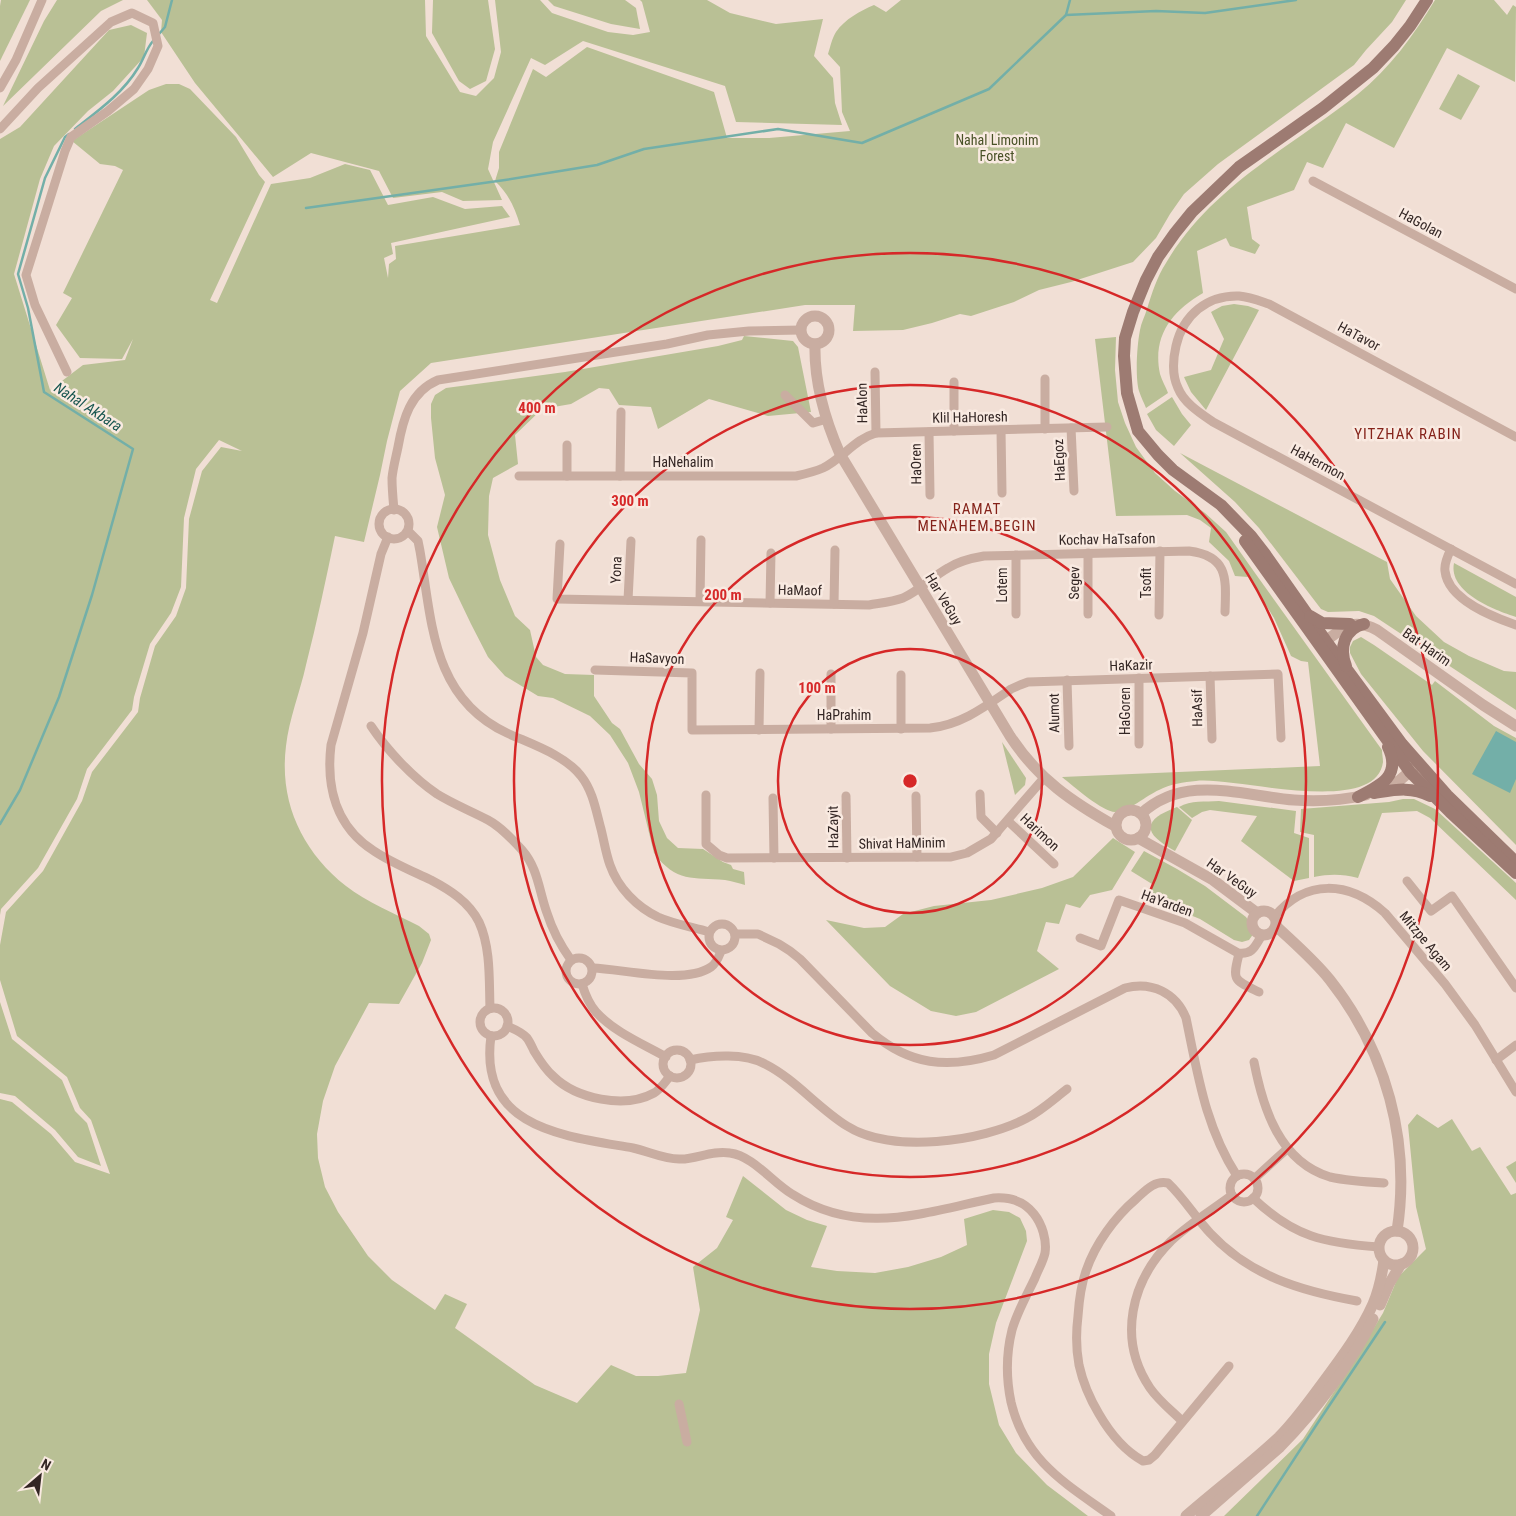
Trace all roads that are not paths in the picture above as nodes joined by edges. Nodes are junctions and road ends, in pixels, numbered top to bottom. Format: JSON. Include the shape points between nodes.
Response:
{"nodes":[{"id":1,"x":42,"y":0,"type":"edge"},
{"id":2,"x":1427,"y":0,"type":"edge"},
{"id":3,"x":0,"y":88,"type":"edge"},
{"id":4,"x":0,"y":129,"type":"edge"},
{"id":5,"x":1312,"y":181,"type":"dead end"},
{"id":6,"x":1516,"y":289,"type":"edge"},
{"id":7,"x":1186,"y":320,"type":"joint"},
{"id":8,"x":801,"y":330,"type":"junction"},
{"id":9,"x":815,"y":344,"type":"junction"},
{"id":10,"x":67,"y":372,"type":"dead end"},
{"id":11,"x":876,"y":372,"type":"dead end"},
{"id":12,"x":1045,"y":380,"type":"dead end"},
{"id":13,"x":954,"y":382,"type":"dead end"},
{"id":14,"x":784,"y":395,"type":"dead end"},
{"id":15,"x":622,"y":412,"type":"dead end"},
{"id":16,"x":827,"y":419,"type":"junction"},
{"id":17,"x":1107,"y":427,"type":"dead end"},
{"id":18,"x":1071,"y":428,"type":"junction"},
{"id":19,"x":1045,"y":429,"type":"junction"},
{"id":20,"x":1001,"y":430,"type":"junction"},
{"id":21,"x":954,"y":431,"type":"junction"},
{"id":22,"x":929,"y":432,"type":"junction"},
{"id":23,"x":876,"y":433,"type":"junction"},
{"id":24,"x":1516,"y":437,"type":"edge"},
{"id":25,"x":568,"y":445,"type":"dead end"},
{"id":26,"x":841,"y":456,"type":"junction"},
{"id":27,"x":519,"y":476,"type":"dead end"},
{"id":28,"x":567,"y":476,"type":"junction"},
{"id":29,"x":620,"y":476,"type":"junction"},
{"id":30,"x":1074,"y":491,"type":"dead end"},
{"id":31,"x":1002,"y":493,"type":"dead end"},
{"id":32,"x":930,"y":495,"type":"dead end"},
{"id":33,"x":1221,"y":506,"type":"junction"},
{"id":34,"x":394,"y":510,"type":"junction"},
{"id":35,"x":408,"y":531,"type":"junction"},
{"id":36,"x":388,"y":537,"type":"junction"},
{"id":37,"x":701,"y":540,"type":"dead end"},
{"id":38,"x":631,"y":541,"type":"dead end"},
{"id":39,"x":560,"y":544,"type":"dead end"},
{"id":40,"x":1451,"y":549,"type":"junction"},
{"id":41,"x":835,"y":550,"type":"dead end"},
{"id":42,"x":1160,"y":551,"type":"junction"},
{"id":43,"x":771,"y":553,"type":"dead end"},
{"id":44,"x":1088,"y":553,"type":"junction"},
{"id":45,"x":1016,"y":555,"type":"junction"},
{"id":46,"x":1516,"y":584,"type":"edge"},
{"id":47,"x":920,"y":588,"type":"junction"},
{"id":48,"x":628,"y":600,"type":"junction"},
{"id":49,"x":700,"y":602,"type":"junction"},
{"id":50,"x":770,"y":603,"type":"junction"},
{"id":51,"x":834,"y":604,"type":"junction"},
{"id":52,"x":1225,"y":612,"type":"dead end"},
{"id":53,"x":1305,"y":612,"type":"junction"},
{"id":54,"x":1016,"y":614,"type":"dead end"},
{"id":55,"x":1088,"y":614,"type":"dead end"},
{"id":56,"x":1159,"y":615,"type":"dead end"},
{"id":57,"x":1350,"y":624,"type":"junction"},
{"id":58,"x":1364,"y":624,"type":"junction"},
{"id":59,"x":1516,"y":625,"type":"edge"},
{"id":60,"x":1322,"y":644,"type":"junction"},
{"id":61,"x":595,"y":670,"type":"dead end"},
{"id":62,"x":1349,"y":673,"type":"junction"},
{"id":63,"x":760,"y":674,"type":"dead end"},
{"id":64,"x":831,"y":674,"type":"dead end"},
{"id":65,"x":901,"y":675,"type":"dead end"},
{"id":66,"x":1210,"y":676,"type":"junction"},
{"id":67,"x":1139,"y":678,"type":"junction"},
{"id":68,"x":1067,"y":680,"type":"junction"},
{"id":69,"x":990,"y":703,"type":"junction"},
{"id":70,"x":371,"y":726,"type":"dead end"},
{"id":71,"x":1516,"y":726,"type":"edge"},
{"id":72,"x":901,"y":728,"type":"junction"},
{"id":73,"x":831,"y":729,"type":"junction"},
{"id":74,"x":692,"y":730,"type":"joint"},
{"id":75,"x":759,"y":730,"type":"junction"},
{"id":76,"x":1383,"y":736,"type":"junction"},
{"id":77,"x":1281,"y":738,"type":"dead end"},
{"id":78,"x":1212,"y":739,"type":"dead end"},
{"id":79,"x":1139,"y":744,"type":"dead end"},
{"id":80,"x":1069,"y":746,"type":"dead end"},
{"id":81,"x":1414,"y":768,"type":"junction"},
{"id":82,"x":1044,"y":778,"type":"junction"},
{"id":83,"x":1374,"y":793,"type":"junction"},
{"id":84,"x":980,"y":794,"type":"dead end"},
{"id":85,"x":706,"y":795,"type":"dead end"},
{"id":86,"x":846,"y":796,"type":"dead end"},
{"id":87,"x":916,"y":796,"type":"dead end"},
{"id":88,"x":1358,"y":797,"type":"junction"},
{"id":89,"x":773,"y":798,"type":"dead end"},
{"id":90,"x":1450,"y":812,"type":"junction"},
{"id":91,"x":1141,"y":814,"type":"junction"},
{"id":92,"x":1008,"y":821,"type":"junction"},
{"id":93,"x":1116,"y":826,"type":"junction"},
{"id":94,"x":998,"y":833,"type":"junction"},
{"id":95,"x":1138,"y":838,"type":"junction"},
{"id":96,"x":917,"y":857,"type":"junction"},
{"id":97,"x":774,"y":858,"type":"junction"},
{"id":98,"x":847,"y":858,"type":"junction"},
{"id":99,"x":1516,"y":862,"type":"edge"},
{"id":100,"x":1054,"y":864,"type":"dead end"},
{"id":101,"x":1516,"y":873,"type":"edge"},
{"id":102,"x":1407,"y":881,"type":"dead end"},
{"id":103,"x":1257,"y":913,"type":"junction"},
{"id":104,"x":1275,"y":922,"type":"junction"},
{"id":105,"x":709,"y":932,"type":"junction"},
{"id":106,"x":735,"y":934,"type":"junction"},
{"id":107,"x":1262,"y":935,"type":"junction"},
{"id":108,"x":1080,"y":938,"type":"dead end"},
{"id":109,"x":722,"y":950,"type":"junction"},
{"id":110,"x":1239,"y":954,"type":"junction"},
{"id":111,"x":571,"y":960,"type":"junction"},
{"id":112,"x":592,"y":968,"type":"junction"},
{"id":113,"x":582,"y":984,"type":"junction"},
{"id":114,"x":1516,"y":988,"type":"edge"},
{"id":115,"x":1259,"y":992,"type":"dead end"},
{"id":116,"x":490,"y":1008,"type":"junction"},
{"id":117,"x":507,"y":1026,"type":"junction"},
{"id":118,"x":491,"y":1036,"type":"junction"},
{"id":119,"x":1516,"y":1045,"type":"edge"},
{"id":120,"x":666,"y":1057,"type":"junction"},
{"id":121,"x":690,"y":1060,"type":"junction"},
{"id":122,"x":1496,"y":1060,"type":"junction"},
{"id":123,"x":1254,"y":1062,"type":"dead end"},
{"id":124,"x":670,"y":1076,"type":"junction"},
{"id":125,"x":1067,"y":1089,"type":"dead end"},
{"id":126,"x":1516,"y":1092,"type":"edge"},
{"id":127,"x":1287,"y":1149,"type":"junction"},
{"id":128,"x":1237,"y":1176,"type":"junction"},
{"id":129,"x":1254,"y":1179,"type":"junction"},
{"id":130,"x":1384,"y":1183,"type":"dead end"},
{"id":131,"x":1232,"y":1195,"type":"junction"},
{"id":132,"x":1253,"y":1198,"type":"junction"},
{"id":133,"x":1199,"y":1219,"type":"junction"},
{"id":134,"x":1397,"y":1230,"type":"junction"},
{"id":135,"x":1379,"y":1247,"type":"junction"},
{"id":136,"x":1384,"y":1260,"type":"junction"},
{"id":137,"x":1400,"y":1264,"type":"junction"},
{"id":138,"x":1357,"y":1300,"type":"dead end"},
{"id":139,"x":1228,"y":1366,"type":"dead end"},
{"id":140,"x":679,"y":1404,"type":"dead end"},
{"id":141,"x":1182,"y":1420,"type":"junction"},
{"id":142,"x":687,"y":1442,"type":"dead end"},
{"id":143,"x":1111,"y":1516,"type":"edge"},
{"id":144,"x":1186,"y":1516,"type":"edge"},
{"id":145,"x":1201,"y":1516,"type":"edge"}],
"edges":[{"from":1,"to":3,"type":"street"},
{"from":2,"to":33,"type":"main road","via":[[1394,46],[1373,68],[1239,167],[1192,212],[1158,257],[1133,312],[1125,338],[1124,356],[1127,392],[1138,431],[1173,470]]},
{"from":4,"to":10,"type":"street","via":[[38,88],[111,22],[132,14],[153,23],[158,45],[148,69],[134,89],[71,136],[26,275],[35,305]]},
{"from":5,"to":6,"type":"street","name":"HaGolan"},
{"from":7,"to":24,"type":"street","name":"HaTavor","via":[[1213,300],[1240,296],[1253,298]]},
{"from":7,"to":40,"type":"street","name":"HaHermon","via":[[1173,360],[1178,388],[1194,409]]},
{"from":8,"to":9,"type":"street","via":[[803,339]]},
{"from":8,"to":9,"type":"street","via":[[804,321],[810,317],[824,319],[829,334],[824,341]]},
{"from":8,"to":34,"type":"street","via":[[708,335],[430,383],[412,401],[405,417],[392,479]]},
{"from":9,"to":16,"type":"street","name":"Har VeGuy","via":[[817,375]]},
{"from":11,"to":23,"type":"street","name":"HaAlon"},
{"from":12,"to":19,"type":"street"},
{"from":13,"to":21,"type":"street"},
{"from":14,"to":16,"type":"street","via":[[813,423]]},
{"from":15,"to":29,"type":"street"},
{"from":16,"to":26,"type":"street","name":"Har VeGuy"},
{"from":17,"to":18,"type":"street","name":"Klil HaHoresh"},
{"from":18,"to":19,"type":"street","name":"Klil HaHoresh"},
{"from":18,"to":30,"type":"street","name":"HaEgoz"},
{"from":19,"to":20,"type":"street","name":"Klil HaHoresh"},
{"from":20,"to":21,"type":"street","name":"Klil HaHoresh"},
{"from":20,"to":31,"type":"street"},
{"from":21,"to":22,"type":"street","name":"Klil HaHoresh"},
{"from":22,"to":23,"type":"street","name":"Klil HaHoresh"},
{"from":22,"to":32,"type":"street","name":"HaOren"},
{"from":23,"to":26,"type":"street","name":"Klil HaHoresh","via":[[860,440]]},
{"from":25,"to":28,"type":"street"},
{"from":26,"to":29,"type":"street","name":"HaNehalim","via":[[824,468],[796,476]]},
{"from":26,"to":47,"type":"street","name":"Har VeGuy"},
{"from":27,"to":28,"type":"street","name":"HaNehalim"},
{"from":28,"to":29,"type":"street","name":"HaNehalim"},
{"from":33,"to":53,"type":"main road","via":[[1251,536]]},
{"from":33,"to":60,"type":"main road"},
{"from":34,"to":35,"type":"street","via":[[408,517]]},
{"from":34,"to":36,"type":"street","via":[[383,514],[380,522]]},
{"from":35,"to":36,"type":"street","via":[[399,538]]},
{"from":35,"to":105,"type":"street","via":[[418,541],[440,657],[463,700],[486,722],[558,757],[577,772],[594,800],[611,867],[630,896],[660,918]]},
{"from":36,"to":116,"type":"street","via":[[331,745],[329,779],[340,813],[359,840],[372,851],[444,887],[475,916],[487,950]]},
{"from":37,"to":49,"type":"street"},
{"from":38,"to":48,"type":"street","name":"Yona"},
{"from":39,"to":48,"type":"street","name":"HaMaof","via":[[557,599]]},
{"from":40,"to":46,"type":"street","name":"HaHermon"},
{"from":40,"to":59,"type":"street","via":[[1444,571],[1454,591],[1483,612]]},
{"from":41,"to":51,"type":"street"},
{"from":42,"to":44,"type":"street","name":"Kochav HaTsafon"},
{"from":42,"to":52,"type":"street","name":"Kochav HaTsafon","via":[[1203,552],[1219,564],[1224,571],[1226,585]]},
{"from":42,"to":56,"type":"street","name":"Tsofit"},
{"from":43,"to":50,"type":"street"},
{"from":44,"to":45,"type":"street","name":"Kochav HaTsafon"},
{"from":44,"to":55,"type":"street","name":"Segev"},
{"from":45,"to":47,"type":"street","name":"Kochav HaTsafon","via":[[984,556],[958,562]]},
{"from":45,"to":54,"type":"street","name":"Lotem"},
{"from":47,"to":51,"type":"street","name":"HaMaof","via":[[885,603]]},
{"from":47,"to":69,"type":"street","name":"Har VeGuy"},
{"from":48,"to":49,"type":"street","name":"HaMaof"},
{"from":49,"to":50,"type":"street","name":"HaMaof"},
{"from":50,"to":51,"type":"street","name":"HaMaof"},
{"from":53,"to":57,"type":"main road","via":[[1322,623]]},
{"from":53,"to":60,"type":"main road"},
{"from":57,"to":58,"type":"street","name":"Bat Harim"},
{"from":57,"to":60,"type":"street"},
{"from":58,"to":62,"type":"main road","via":[[1349,631],[1345,640],[1343,654]]},
{"from":58,"to":71,"type":"street","name":"Bat Harim"},
{"from":60,"to":62,"type":"main road"},
{"from":60,"to":76,"type":"main road"},
{"from":61,"to":74,"type":"street","name":"HaSavyon","via":[[692,673]]},
{"from":62,"to":81,"type":"main road","via":[[1402,744]]},
{"from":63,"to":75,"type":"street"},
{"from":64,"to":73,"type":"street"},
{"from":65,"to":72,"type":"street"},
{"from":66,"to":67,"type":"street","name":"HaKazir"},
{"from":66,"to":77,"type":"street","name":"HaKazir","via":[[1278,674]]},
{"from":66,"to":78,"type":"street","name":"HaAsif"},
{"from":67,"to":68,"type":"street","name":"HaKazir"},
{"from":67,"to":79,"type":"street","name":"HaGoren"},
{"from":68,"to":69,"type":"street","name":"HaKazir","via":[[1020,685]]},
{"from":68,"to":80,"type":"street","name":"Alumot"},
{"from":69,"to":72,"type":"street","name":"HaPrahim","via":[[944,727]]},
{"from":69,"to":82,"type":"street","name":"Har VeGuy","via":[[1019,749]]},
{"from":70,"to":111,"type":"street","via":[[389,751],[424,784],[489,821],[524,852],[535,871],[547,915]]},
{"from":72,"to":73,"type":"street","name":"HaPrahim"},
{"from":73,"to":75,"type":"street","name":"HaPrahim"},
{"from":74,"to":75,"type":"street","name":"HaPrahim"},
{"from":76,"to":81,"type":"main road"},
{"from":76,"to":88,"type":"main road","via":[[1390,750],[1392,767],[1380,786]]},
{"from":81,"to":83,"type":"street","via":[[1400,780]]},
{"from":81,"to":90,"type":"main road"},
{"from":81,"to":99,"type":"main road","via":[[1447,795]]},
{"from":82,"to":92,"type":"street","name":"Shivat HaMinim"},
{"from":82,"to":93,"type":"street","name":"Har VeGuy","via":[[1072,800]]},
{"from":83,"to":88,"type":"street"},
{"from":83,"to":90,"type":"main road","via":[[1401,789],[1419,791]]},
{"from":84,"to":94,"type":"street","via":[[981,817]]},
{"from":85,"to":97,"type":"street","name":"Shivat HaMinim","via":[[706,844],[727,858]]},
{"from":86,"to":98,"type":"street","name":"HaZayit"},
{"from":87,"to":96,"type":"street"},
{"from":88,"to":91,"type":"street","via":[[1312,801],[1221,790],[1190,791],[1160,800]]},
{"from":89,"to":97,"type":"street"},
{"from":90,"to":101,"type":"main road"},
{"from":91,"to":93,"type":"street","via":[[1135,810],[1125,811],[1117,817]]},
{"from":91,"to":95,"type":"street","via":[[1146,825]]},
{"from":92,"to":94,"type":"street","name":"Shivat HaMinim"},
{"from":92,"to":100,"type":"street","name":"Harimon"},
{"from":93,"to":95,"type":"street","via":[[1117,832],[1125,839]]},
{"from":94,"to":96,"type":"street","name":"Shivat HaMinim","via":[[967,853],[951,857]]},
{"from":95,"to":103,"type":"street","name":"Har VeGuy","via":[[1208,877]]},
{"from":96,"to":98,"type":"street","name":"Shivat HaMinim"},
{"from":97,"to":98,"type":"street","name":"Shivat HaMinim"},
{"from":102,"to":114,"type":"street","via":[[1431,912],[1452,896]]},
{"from":103,"to":104,"type":"street","via":[[1270,913]]},
{"from":103,"to":107,"type":"street","via":[[1252,926],[1256,933]]},
{"from":104,"to":107,"type":"street","via":[[1271,933]]},
{"from":104,"to":122,"type":"street","name":"Mitzpe Agam","via":[[1290,901],[1321,888],[1344,890],[1367,899],[1385,913],[1445,984]]},
{"from":104,"to":134,"type":"street","via":[[1337,990],[1357,1019],[1376,1058],[1390,1097],[1399,1147],[1401,1189]]},
{"from":105,"to":106,"type":"street","via":[[714,926],[723,924]]},
{"from":105,"to":109,"type":"street","via":[[712,946]]},
{"from":106,"to":109,"type":"street","via":[[733,944]]},
{"from":106,"to":128,"type":"street","via":[[758,934],[779,944],[800,959],[881,1041],[909,1056],[941,1063],[973,1061],[994,1055],[1125,988],[1143,985],[1160,989],[1174,998],[1183,1010],[1210,1120],[1226,1159]]},
{"from":107,"to":110,"type":"street","via":[[1251,951]]},
{"from":108,"to":110,"type":"street","name":"HaYarden","via":[[1101,946],[1119,900],[1185,923]]},
{"from":109,"to":112,"type":"street","via":[[710,968],[677,976]]},
{"from":110,"to":115,"type":"street","via":[[1235,969],[1237,979]]},
{"from":111,"to":112,"type":"street","via":[[586,958]]},
{"from":111,"to":113,"type":"street","via":[[566,974],[575,984]]},
{"from":112,"to":113,"type":"street","via":[[590,978]]},
{"from":113,"to":120,"type":"street","via":[[589,1002],[604,1019]]},
{"from":116,"to":117,"type":"street","via":[[505,1014]]},
{"from":116,"to":118,"type":"street","via":[[483,1013],[480,1023],[481,1029]]},
{"from":117,"to":118,"type":"street","via":[[502,1034]]},
{"from":117,"to":124,"type":"street","via":[[527,1038],[554,1078],[589,1096],[626,1101],[642,1098],[656,1092]]},
{"from":118,"to":143,"type":"street","via":[[490,1065],[499,1091],[517,1113],[543,1129],[681,1159],[720,1152],[737,1154],[809,1204],[856,1218],[893,1218],[1005,1197],[1025,1205],[1033,1212],[1043,1231],[1045,1253],[1012,1329],[1008,1357],[1011,1403],[1025,1439],[1043,1463],[1062,1482]]},
{"from":119,"to":122,"type":"street"},
{"from":120,"to":121,"type":"street","via":[[676,1050],[686,1054]]},
{"from":120,"to":124,"type":"street","via":[[664,1066]]},
{"from":121,"to":124,"type":"street","via":[[686,1075],[679,1078]]},
{"from":121,"to":125,"type":"street","via":[[712,1056],[745,1058],[763,1063],[848,1128],[898,1142],[960,1140],[986,1134],[1028,1118]]},
{"from":122,"to":126,"type":"street","name":"Mitzpe Agam"},
{"from":123,"to":127,"type":"street","via":[[1268,1113]]},
{"from":127,"to":129,"type":"street"},
{"from":127,"to":130,"type":"street","via":[[1305,1164],[1329,1176]]},
{"from":128,"to":129,"type":"street","via":[[1243,1174]]},
{"from":128,"to":131,"type":"street","via":[[1231,1184]]},
{"from":129,"to":132,"type":"street","via":[[1258,1187]]},
{"from":131,"to":132,"type":"street","via":[[1241,1202]]},
{"from":131,"to":133,"type":"street"},
{"from":132,"to":135,"type":"street","via":[[1272,1216],[1305,1234],[1349,1245]]},
{"from":133,"to":138,"type":"street","via":[[1224,1247],[1263,1273],[1306,1290]]},
{"from":133,"to":141,"type":"street","via":[[1170,1242],[1156,1259],[1138,1295],[1131,1323],[1134,1352],[1142,1376],[1160,1401]]},
{"from":133,"to":141,"type":"street","via":[[1168,1183],[1149,1187],[1132,1202],[1103,1237],[1086,1270],[1076,1332],[1078,1364],[1084,1384],[1110,1431],[1128,1451],[1143,1461],[1149,1460]]},
{"from":134,"to":135,"type":"street","via":[[1382,1238]]},
{"from":134,"to":137,"type":"street","via":[[1407,1234],[1413,1247],[1410,1258]]},
{"from":135,"to":136,"type":"street"},
{"from":136,"to":137,"type":"street","via":[[1393,1265]]},
{"from":136,"to":144,"type":"street","via":[[1378,1290],[1368,1314],[1309,1401],[1258,1456]]},
{"from":137,"to":145,"type":"street","via":[[1358,1348],[1301,1424],[1280,1447]]},
{"from":139,"to":141,"type":"street"},
{"from":140,"to":142,"type":"street"}]}
